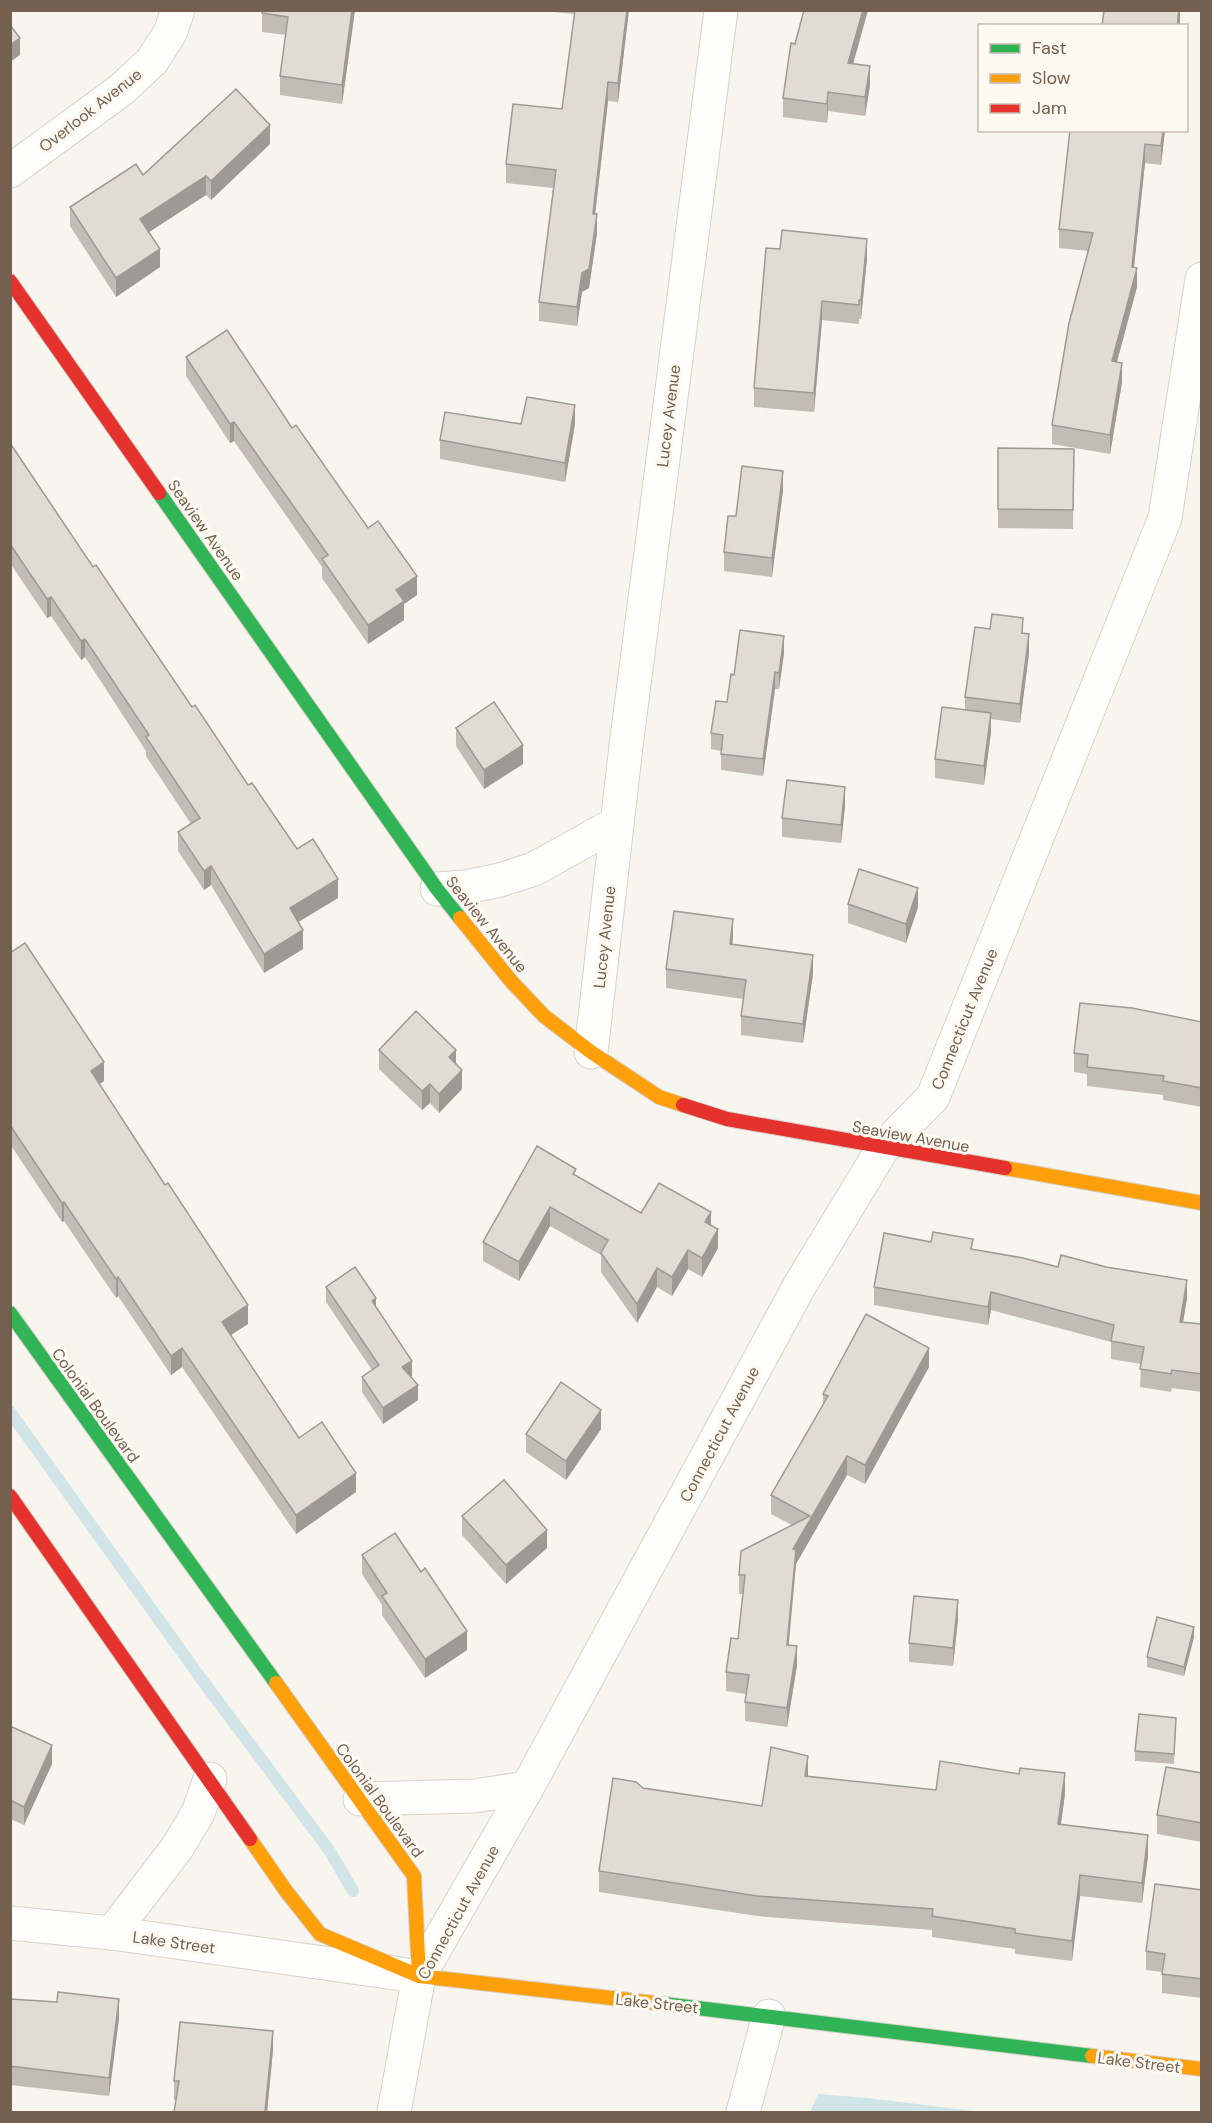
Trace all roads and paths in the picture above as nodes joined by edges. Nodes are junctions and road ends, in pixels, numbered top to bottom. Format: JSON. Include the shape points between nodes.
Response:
{"nodes":[{"id":1,"x":178,"y":10,"type":"edge"},
{"id":2,"x":721,"y":10,"type":"edge"},
{"id":3,"x":10,"y":171,"type":"edge"},
{"id":4,"x":1202,"y":279,"type":"edge"},
{"id":5,"x":10,"y":281,"type":"edge"},
{"id":6,"x":617,"y":823,"type":"junction"},
{"id":7,"x":437,"y":889,"type":"junction"},
{"id":8,"x":591,"y":1052,"type":"junction"},
{"id":9,"x":883,"y":1148,"type":"junction"},
{"id":10,"x":1202,"y":1203,"type":"edge"},
{"id":11,"x":10,"y":1313,"type":"edge"},
{"id":12,"x":10,"y":1496,"type":"edge"},
{"id":13,"x":210,"y":1779,"type":"junction"},
{"id":14,"x":527,"y":1788,"type":"junction"},
{"id":15,"x":360,"y":1799,"type":"junction"},
{"id":16,"x":10,"y":1923,"type":"edge"},
{"id":17,"x":112,"y":1933,"type":"junction"},
{"id":18,"x":419,"y":1976,"type":"junction"},
{"id":19,"x":769,"y":2016,"type":"junction"},
{"id":20,"x":1202,"y":2069,"type":"edge"},
{"id":21,"x":394,"y":2112,"type":"edge"},
{"id":22,"x":743,"y":2112,"type":"edge"}],
"edges":[{"from":1,"to":3,"type":"street","name":"Overlook Avenue","via":[[170,33],[152,61],[121,90]]},
{"from":2,"to":6,"type":"street","name":"Lucey Avenue"},
{"from":4,"to":9,"type":"street","name":"Connecticut Avenue","via":[[1165,518],[933,1097]]},
{"from":5,"to":7,"type":"street","name":"Seaview Avenue"},
{"from":6,"to":7,"type":"street","via":[[534,869],[500,880]]},
{"from":6,"to":8,"type":"street","name":"Lucey Avenue"},
{"from":7,"to":8,"type":"street","name":"Seaview Avenue","via":[[544,1016]]},
{"from":8,"to":9,"type":"street","name":"Seaview Avenue","via":[[658,1097],[728,1119]]},
{"from":9,"to":10,"type":"street","name":"Seaview Avenue"},
{"from":9,"to":14,"type":"street","name":"Connecticut Avenue","via":[[800,1285]]},
{"from":11,"to":15,"type":"street","name":"Colonial Boulevard"},
{"from":12,"to":13,"type":"street"},
{"from":13,"to":17,"type":"street","name":"Lake Street","via":[[198,1813],[177,1848]]},
{"from":13,"to":18,"type":"street","via":[[286,1892],[320,1934]]},
{"from":14,"to":15,"type":"street","via":[[453,1797]]},
{"from":14,"to":18,"type":"street","name":"Connecticut Avenue"},
{"from":15,"to":18,"type":"street","name":"Colonial Boulevard","via":[[414,1876]]},
{"from":16,"to":17,"type":"street","name":"Lake Street"},
{"from":17,"to":18,"type":"street","name":"Lake Street"},
{"from":18,"to":19,"type":"street","name":"Lake Street"},
{"from":18,"to":21,"type":"street","name":"Connecticut Avenue"},
{"from":19,"to":20,"type":"street","name":"Lake Street"},
{"from":19,"to":22,"type":"street"}]}
